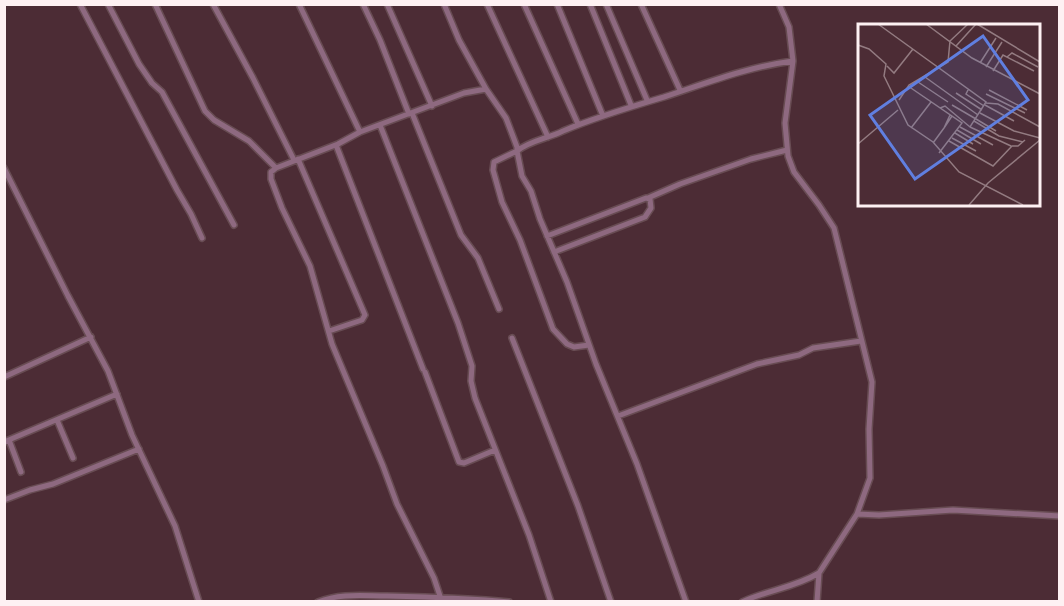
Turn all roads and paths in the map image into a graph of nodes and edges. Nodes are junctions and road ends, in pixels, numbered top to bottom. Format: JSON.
{"nodes":[{"id":1,"x":80,"y":4,"type":"edge"},
{"id":2,"x":108,"y":4,"type":"edge"},
{"id":3,"x":155,"y":4,"type":"edge"},
{"id":4,"x":213,"y":4,"type":"edge"},
{"id":5,"x":299,"y":4,"type":"edge"},
{"id":6,"x":363,"y":4,"type":"edge"},
{"id":7,"x":387,"y":4,"type":"edge"},
{"id":8,"x":444,"y":4,"type":"edge"},
{"id":9,"x":487,"y":4,"type":"edge"},
{"id":10,"x":524,"y":4,"type":"edge"},
{"id":11,"x":557,"y":4,"type":"edge"},
{"id":12,"x":590,"y":4,"type":"edge"},
{"id":13,"x":606,"y":4,"type":"edge"},
{"id":14,"x":641,"y":4,"type":"edge"},
{"id":15,"x":779,"y":4,"type":"edge"},
{"id":16,"x":793,"y":61,"type":"junction"},
{"id":17,"x":486,"y":88,"type":"junction"},
{"id":18,"x":680,"y":90,"type":"junction"},
{"id":19,"x":647,"y":100,"type":"junction"},
{"id":20,"x":631,"y":105,"type":"junction"},
{"id":21,"x":432,"y":106,"type":"junction"},
{"id":22,"x":411,"y":114,"type":"junction"},
{"id":23,"x":603,"y":116,"type":"junction"},
{"id":24,"x":578,"y":124,"type":"junction"},
{"id":25,"x":380,"y":125,"type":"junction"},
{"id":26,"x":360,"y":132,"type":"junction"},
{"id":27,"x":548,"y":137,"type":"junction"},
{"id":28,"x":336,"y":145,"type":"junction"},
{"id":29,"x":787,"y":150,"type":"junction"},
{"id":30,"x":517,"y":151,"type":"junction"},
{"id":31,"x":296,"y":160,"type":"junction"},
{"id":32,"x":4,"y":168,"type":"edge"},
{"id":33,"x":276,"y":168,"type":"junction"},
{"id":34,"x":648,"y":198,"type":"junction"},
{"id":35,"x":234,"y":225,"type":"dead end"},
{"id":36,"x":547,"y":236,"type":"junction"},
{"id":37,"x":202,"y":238,"type":"dead end"},
{"id":38,"x":554,"y":252,"type":"junction"},
{"id":39,"x":499,"y":309,"type":"dead end"},
{"id":40,"x":329,"y":331,"type":"junction"},
{"id":41,"x":91,"y":338,"type":"junction"},
{"id":42,"x":512,"y":338,"type":"dead end"},
{"id":43,"x":861,"y":341,"type":"junction"},
{"id":44,"x":589,"y":345,"type":"junction"},
{"id":45,"x":4,"y":377,"type":"edge"},
{"id":46,"x":117,"y":394,"type":"junction"},
{"id":47,"x":618,"y":416,"type":"junction"},
{"id":48,"x":57,"y":420,"type":"junction"},
{"id":49,"x":7,"y":441,"type":"edge"},
{"id":50,"x":139,"y":449,"type":"junction"},
{"id":51,"x":495,"y":450,"type":"junction"},
{"id":52,"x":73,"y":458,"type":"dead end"},
{"id":53,"x":21,"y":472,"type":"dead end"},
{"id":54,"x":4,"y":501,"type":"edge"},
{"id":55,"x":857,"y":514,"type":"junction"},
{"id":56,"x":1059,"y":516,"type":"edge"},
{"id":57,"x":819,"y":573,"type":"junction"},
{"id":58,"x":441,"y":599,"type":"edge"},
{"id":59,"x":199,"y":602,"type":"edge"},
{"id":60,"x":318,"y":602,"type":"edge"},
{"id":61,"x":509,"y":602,"type":"edge"},
{"id":62,"x":550,"y":602,"type":"edge"},
{"id":63,"x":611,"y":602,"type":"edge"},
{"id":64,"x":686,"y":602,"type":"edge"},
{"id":65,"x":741,"y":602,"type":"edge"},
{"id":66,"x":817,"y":602,"type":"edge"}],
"edges":[{"from":1,"to":37,"type":"street"},
{"from":2,"to":35,"type":"street"},
{"from":3,"to":33,"type":"street"},
{"from":4,"to":31,"type":"street"},
{"from":5,"to":26,"type":"street"},
{"from":6,"to":22,"type":"street"},
{"from":7,"to":21,"type":"street"},
{"from":8,"to":17,"type":"street"},
{"from":9,"to":27,"type":"street"},
{"from":10,"to":24,"type":"street"},
{"from":11,"to":23,"type":"street"},
{"from":12,"to":20,"type":"street"},
{"from":13,"to":19,"type":"street"},
{"from":14,"to":18,"type":"street"},
{"from":15,"to":16,"type":"street"},
{"from":16,"to":18,"type":"street"},
{"from":16,"to":29,"type":"street"},
{"from":17,"to":21,"type":"street"},
{"from":17,"to":30,"type":"street"},
{"from":18,"to":19,"type":"street"},
{"from":19,"to":20,"type":"street"},
{"from":20,"to":23,"type":"street"},
{"from":21,"to":22,"type":"street"},
{"from":22,"to":25,"type":"street"},
{"from":22,"to":39,"type":"street"},
{"from":23,"to":24,"type":"street"},
{"from":24,"to":27,"type":"street"},
{"from":25,"to":26,"type":"street"},
{"from":25,"to":51,"type":"street"},
{"from":26,"to":28,"type":"street"},
{"from":27,"to":30,"type":"street"},
{"from":28,"to":31,"type":"street"},
{"from":28,"to":51,"type":"street"},
{"from":29,"to":34,"type":"street"},
{"from":29,"to":43,"type":"street"},
{"from":30,"to":36,"type":"street"},
{"from":30,"to":44,"type":"street"},
{"from":31,"to":33,"type":"street"},
{"from":31,"to":40,"type":"street"},
{"from":32,"to":41,"type":"street"},
{"from":33,"to":40,"type":"street"},
{"from":34,"to":36,"type":"street"},
{"from":34,"to":38,"type":"street"},
{"from":36,"to":38,"type":"street"},
{"from":38,"to":44,"type":"street"},
{"from":40,"to":58,"type":"street"},
{"from":41,"to":45,"type":"street"},
{"from":41,"to":46,"type":"street"},
{"from":42,"to":63,"type":"street"},
{"from":43,"to":47,"type":"street"},
{"from":43,"to":55,"type":"street"},
{"from":44,"to":47,"type":"street"},
{"from":46,"to":48,"type":"street"},
{"from":46,"to":50,"type":"street"},
{"from":47,"to":64,"type":"street"},
{"from":48,"to":49,"type":"street"},
{"from":48,"to":52,"type":"street"},
{"from":49,"to":53,"type":"street"},
{"from":50,"to":54,"type":"street"},
{"from":50,"to":59,"type":"street"},
{"from":51,"to":62,"type":"street"},
{"from":55,"to":56,"type":"street"},
{"from":55,"to":57,"type":"street"},
{"from":57,"to":65,"type":"street"},
{"from":57,"to":66,"type":"street"},
{"from":58,"to":60,"type":"street"},
{"from":58,"to":61,"type":"street"}]}
